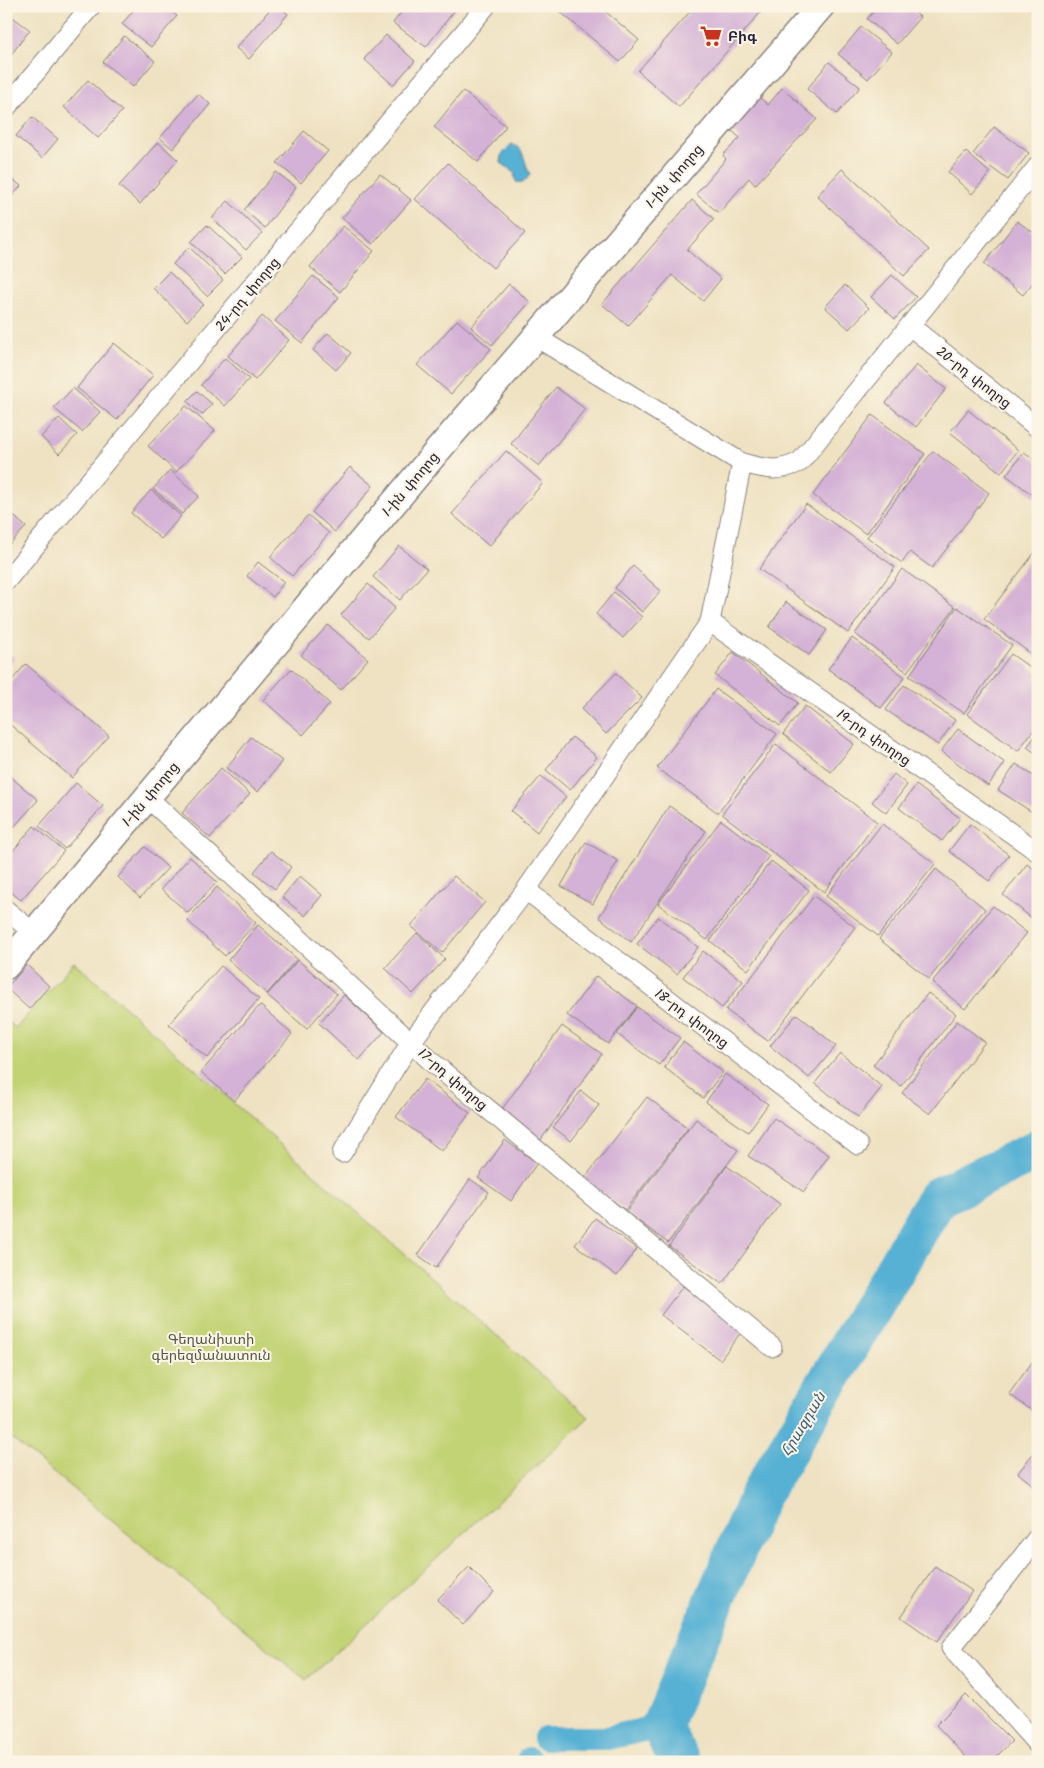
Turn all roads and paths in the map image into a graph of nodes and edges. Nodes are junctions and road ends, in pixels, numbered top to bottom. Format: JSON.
{"nodes":[{"id":1,"x":91,"y":6,"type":"edge"},
{"id":2,"x":486,"y":6,"type":"edge"},
{"id":3,"x":821,"y":6,"type":"edge"},
{"id":4,"x":6,"y":108,"type":"edge"},
{"id":5,"x":1038,"y":166,"type":"edge"},
{"id":6,"x":910,"y":326,"type":"junction"},
{"id":7,"x":536,"y":337,"type":"junction"},
{"id":8,"x":1038,"y":428,"type":"edge"},
{"id":9,"x":742,"y":463,"type":"junction"},
{"id":10,"x":6,"y":581,"type":"edge"},
{"id":11,"x":710,"y":622,"type":"junction"},
{"id":12,"x":147,"y":797,"type":"junction"},
{"id":13,"x":1038,"y":852,"type":"edge"},
{"id":14,"x":526,"y":890,"type":"junction"},
{"id":15,"x":6,"y":910,"type":"edge"},
{"id":16,"x":34,"y":933,"type":"junction"},
{"id":17,"x":6,"y":966,"type":"edge"},
{"id":18,"x":411,"y":1042,"type":"junction"},
{"id":19,"x":858,"y":1145,"type":"dead end"},
{"id":20,"x":342,"y":1153,"type":"dead end"},
{"id":21,"x":772,"y":1347,"type":"dead end"},
{"id":22,"x":1038,"y":1536,"type":"edge"},
{"id":23,"x":1038,"y":1745,"type":"edge"}],
"edges":[{"from":1,"to":4,"type":"street"},
{"from":2,"to":10,"type":"street","name":"24-րդ փողոց"},
{"from":3,"to":7,"type":"main road","name":"1-ին փողոց"},
{"from":5,"to":6,"type":"street"},
{"from":6,"to":8,"type":"street","name":"20-րդ փողոց"},
{"from":6,"to":9,"type":"street"},
{"from":7,"to":9,"type":"street"},
{"from":7,"to":12,"type":"main road","name":"1-ին փողոց"},
{"from":9,"to":11,"type":"street"},
{"from":11,"to":13,"type":"street","name":"19-րդ փողոց"},
{"from":11,"to":14,"type":"street"},
{"from":12,"to":16,"type":"main road","name":"1-ին փողոց"},
{"from":12,"to":18,"type":"street","name":"17-րդ փողոց"},
{"from":14,"to":18,"type":"street"},
{"from":14,"to":19,"type":"street","name":"18-րդ փողոց"},
{"from":15,"to":16,"type":"street"},
{"from":16,"to":17,"type":"main road","name":"1-ին փողոց"},
{"from":18,"to":20,"type":"street"},
{"from":18,"to":21,"type":"street","name":"17-րդ փողոց"},
{"from":22,"to":23,"type":"street"}]}
